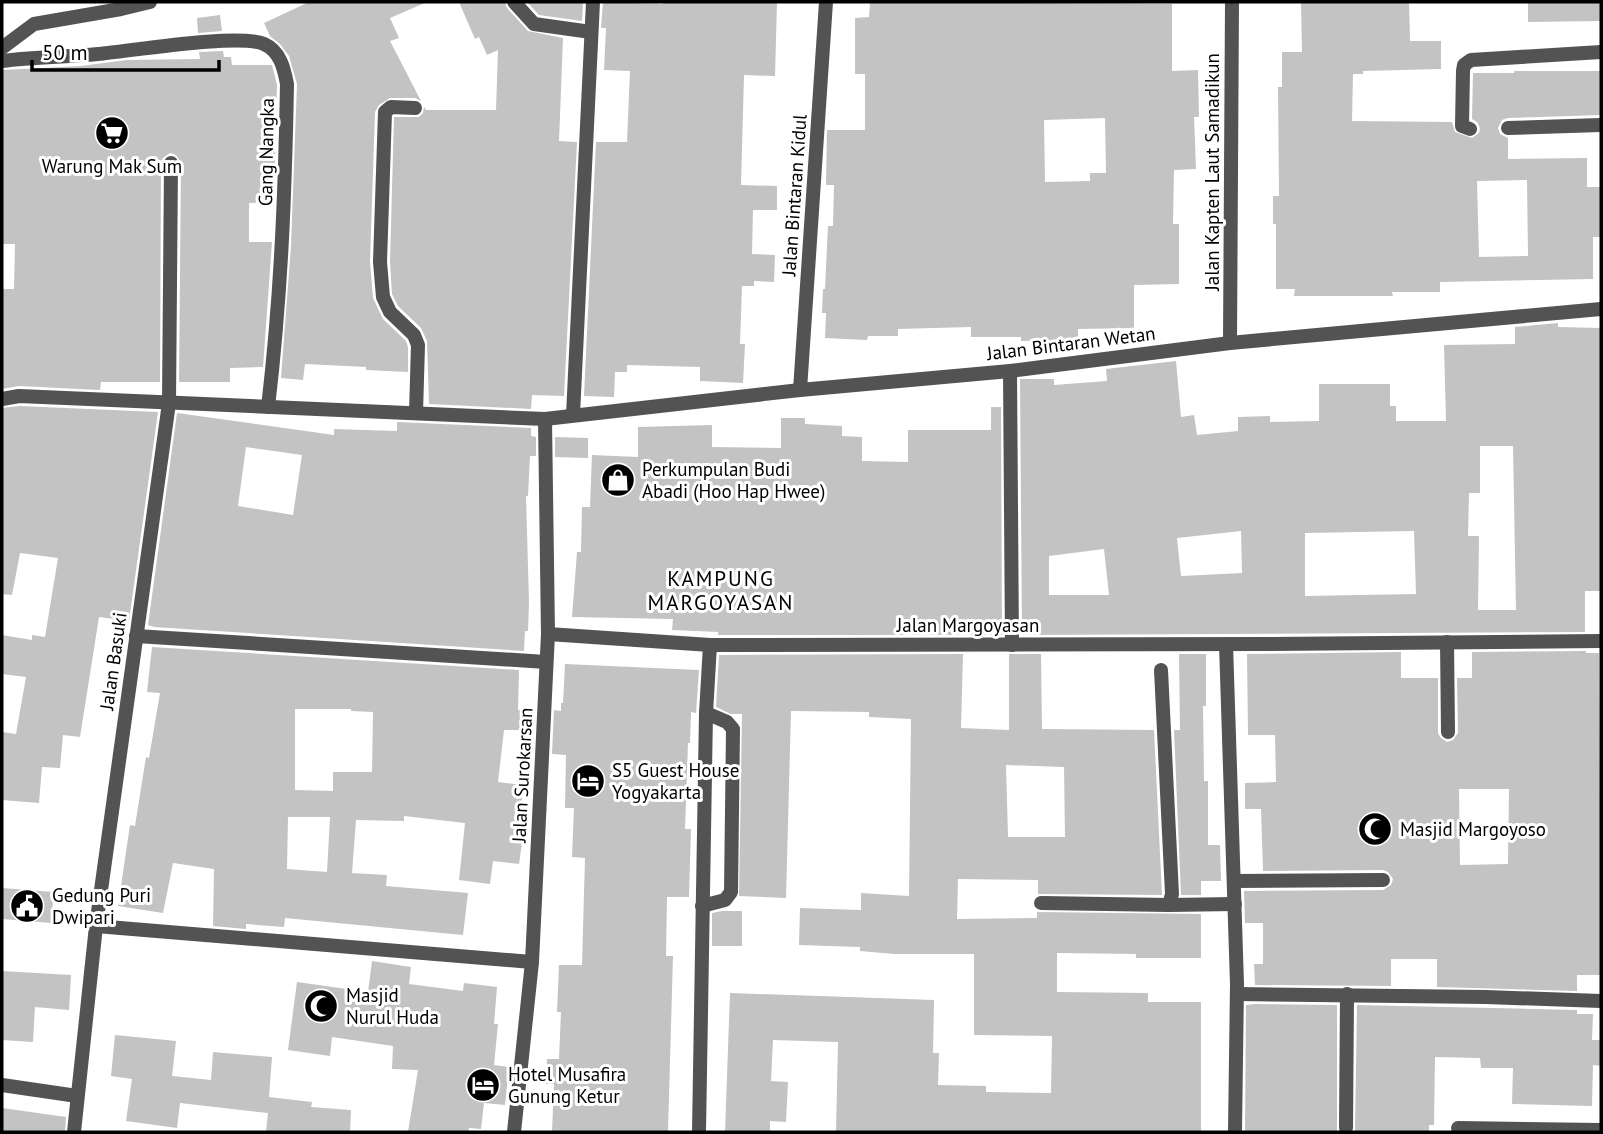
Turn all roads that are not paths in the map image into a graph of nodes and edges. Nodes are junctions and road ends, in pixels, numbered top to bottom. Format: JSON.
{"nodes":[{"id":1,"x":150,"y":2,"type":"edge"},
{"id":2,"x":514,"y":2,"type":"edge"},
{"id":3,"x":593,"y":2,"type":"edge"},
{"id":4,"x":826,"y":2,"type":"edge"},
{"id":5,"x":1232,"y":2,"type":"edge"},
{"id":6,"x":591,"y":33,"type":"junction"},
{"id":7,"x":2,"y":48,"type":"edge"},
{"id":8,"x":1601,"y":52,"type":"edge"},
{"id":9,"x":2,"y":61,"type":"edge"},
{"id":10,"x":415,"y":108,"type":"dead end"},
{"id":11,"x":1601,"y":125,"type":"edge"},
{"id":12,"x":1508,"y":128,"type":"dead end"},
{"id":13,"x":1470,"y":129,"type":"dead end"},
{"id":14,"x":172,"y":163,"type":"dead end"},
{"id":15,"x":1601,"y":309,"type":"edge"},
{"id":16,"x":1230,"y":343,"type":"junction"},
{"id":17,"x":1010,"y":371,"type":"junction"},
{"id":18,"x":800,"y":390,"type":"junction"},
{"id":19,"x":2,"y":400,"type":"edge"},
{"id":20,"x":169,"y":402,"type":"junction"},
{"id":21,"x":268,"y":407,"type":"junction"},
{"id":22,"x":416,"y":413,"type":"junction"},
{"id":23,"x":573,"y":415,"type":"junction"},
{"id":24,"x":545,"y":419,"type":"junction"},
{"id":25,"x":548,"y":634,"type":"junction"},
{"id":26,"x":136,"y":636,"type":"junction"},
{"id":27,"x":1601,"y":641,"type":"edge"},
{"id":28,"x":1447,"y":642,"type":"junction"},
{"id":29,"x":1226,"y":644,"type":"junction"},
{"id":30,"x":710,"y":645,"type":"junction"},
{"id":31,"x":1012,"y":645,"type":"junction"},
{"id":32,"x":546,"y":662,"type":"junction"},
{"id":33,"x":1161,"y":670,"type":"dead end"},
{"id":34,"x":706,"y":713,"type":"junction"},
{"id":35,"x":1448,"y":732,"type":"dead end"},
{"id":36,"x":1383,"y":880,"type":"dead end"},
{"id":37,"x":1234,"y":881,"type":"junction"},
{"id":38,"x":1041,"y":904,"type":"dead end"},
{"id":39,"x":1235,"y":904,"type":"junction"},
{"id":40,"x":1169,"y":905,"type":"junction"},
{"id":41,"x":702,"y":906,"type":"junction"},
{"id":42,"x":96,"y":926,"type":"junction"},
{"id":43,"x":532,"y":962,"type":"junction"},
{"id":44,"x":1238,"y":993,"type":"junction"},
{"id":45,"x":1347,"y":995,"type":"junction"},
{"id":46,"x":1601,"y":1001,"type":"edge"},
{"id":47,"x":2,"y":1085,"type":"edge"},
{"id":48,"x":77,"y":1096,"type":"junction"},
{"id":49,"x":1346,"y":1128,"type":"dead end"},
{"id":50,"x":1458,"y":1128,"type":"dead end"},
{"id":51,"x":1601,"y":1130,"type":"edge"},
{"id":52,"x":74,"y":1132,"type":"edge"},
{"id":53,"x":514,"y":1132,"type":"edge"},
{"id":54,"x":699,"y":1132,"type":"edge"},
{"id":55,"x":1235,"y":1132,"type":"edge"}],
"edges":[{"from":1,"to":7,"type":"street"},
{"from":2,"to":6,"type":"street"},
{"from":3,"to":6,"type":"street"},
{"from":4,"to":18,"type":"street","name":"Jalan Bintaran Kidul"},
{"from":5,"to":16,"type":"street","name":"Jalan Kapten Laut Samadikun"},
{"from":6,"to":23,"type":"street"},
{"from":8,"to":13,"type":"street"},
{"from":9,"to":21,"type":"street","name":"Gang Nangka"},
{"from":10,"to":22,"type":"street"},
{"from":11,"to":12,"type":"street"},
{"from":14,"to":20,"type":"street","name":"Jalan Basuki"},
{"from":15,"to":16,"type":"street","name":"Jalan Bintaran Wetan"},
{"from":16,"to":17,"type":"street","name":"Jalan Bintaran Wetan"},
{"from":17,"to":18,"type":"street","name":"Jalan Bintaran Wetan"},
{"from":17,"to":31,"type":"street"},
{"from":18,"to":23,"type":"street","name":"Jalan Bintaran Wetan"},
{"from":19,"to":20,"type":"street","name":"Jalan Bintaran Wetan"},
{"from":20,"to":21,"type":"street","name":"Jalan Bintaran Wetan"},
{"from":20,"to":26,"type":"street","name":"Jalan Basuki"},
{"from":21,"to":22,"type":"street","name":"Jalan Bintaran Wetan"},
{"from":22,"to":24,"type":"street","name":"Jalan Bintaran Wetan"},
{"from":23,"to":24,"type":"street","name":"Jalan Bintaran Wetan"},
{"from":24,"to":25,"type":"street","name":"Jalan Surokarsan"},
{"from":25,"to":30,"type":"street","name":"Jalan Margoyasan"},
{"from":25,"to":32,"type":"street","name":"Jalan Surokarsan"},
{"from":26,"to":32,"type":"street"},
{"from":26,"to":42,"type":"street","name":"Jalan Basuki"},
{"from":27,"to":28,"type":"street","name":"Jalan Margoyasan"},
{"from":28,"to":29,"type":"street","name":"Jalan Margoyasan"},
{"from":28,"to":35,"type":"street"},
{"from":29,"to":31,"type":"street","name":"Jalan Margoyasan"},
{"from":29,"to":37,"type":"street"},
{"from":30,"to":31,"type":"street","name":"Jalan Margoyasan"},
{"from":30,"to":34,"type":"street"},
{"from":32,"to":43,"type":"street","name":"Jalan Surokarsan"},
{"from":33,"to":40,"type":"street"},
{"from":34,"to":41,"type":"street"},
{"from":34,"to":41,"type":"street"},
{"from":36,"to":37,"type":"street"},
{"from":37,"to":39,"type":"street"},
{"from":38,"to":40,"type":"street"},
{"from":39,"to":40,"type":"street"},
{"from":39,"to":44,"type":"street"},
{"from":41,"to":54,"type":"street"},
{"from":42,"to":43,"type":"street"},
{"from":42,"to":48,"type":"street","name":"Jalan Basuki"},
{"from":43,"to":53,"type":"street","name":"Jalan Surokarsan"},
{"from":44,"to":45,"type":"street"},
{"from":44,"to":55,"type":"street"},
{"from":45,"to":46,"type":"street"},
{"from":45,"to":49,"type":"street"},
{"from":47,"to":48,"type":"street"},
{"from":48,"to":52,"type":"street","name":"Jalan Basuki"},
{"from":50,"to":51,"type":"street"}]}
